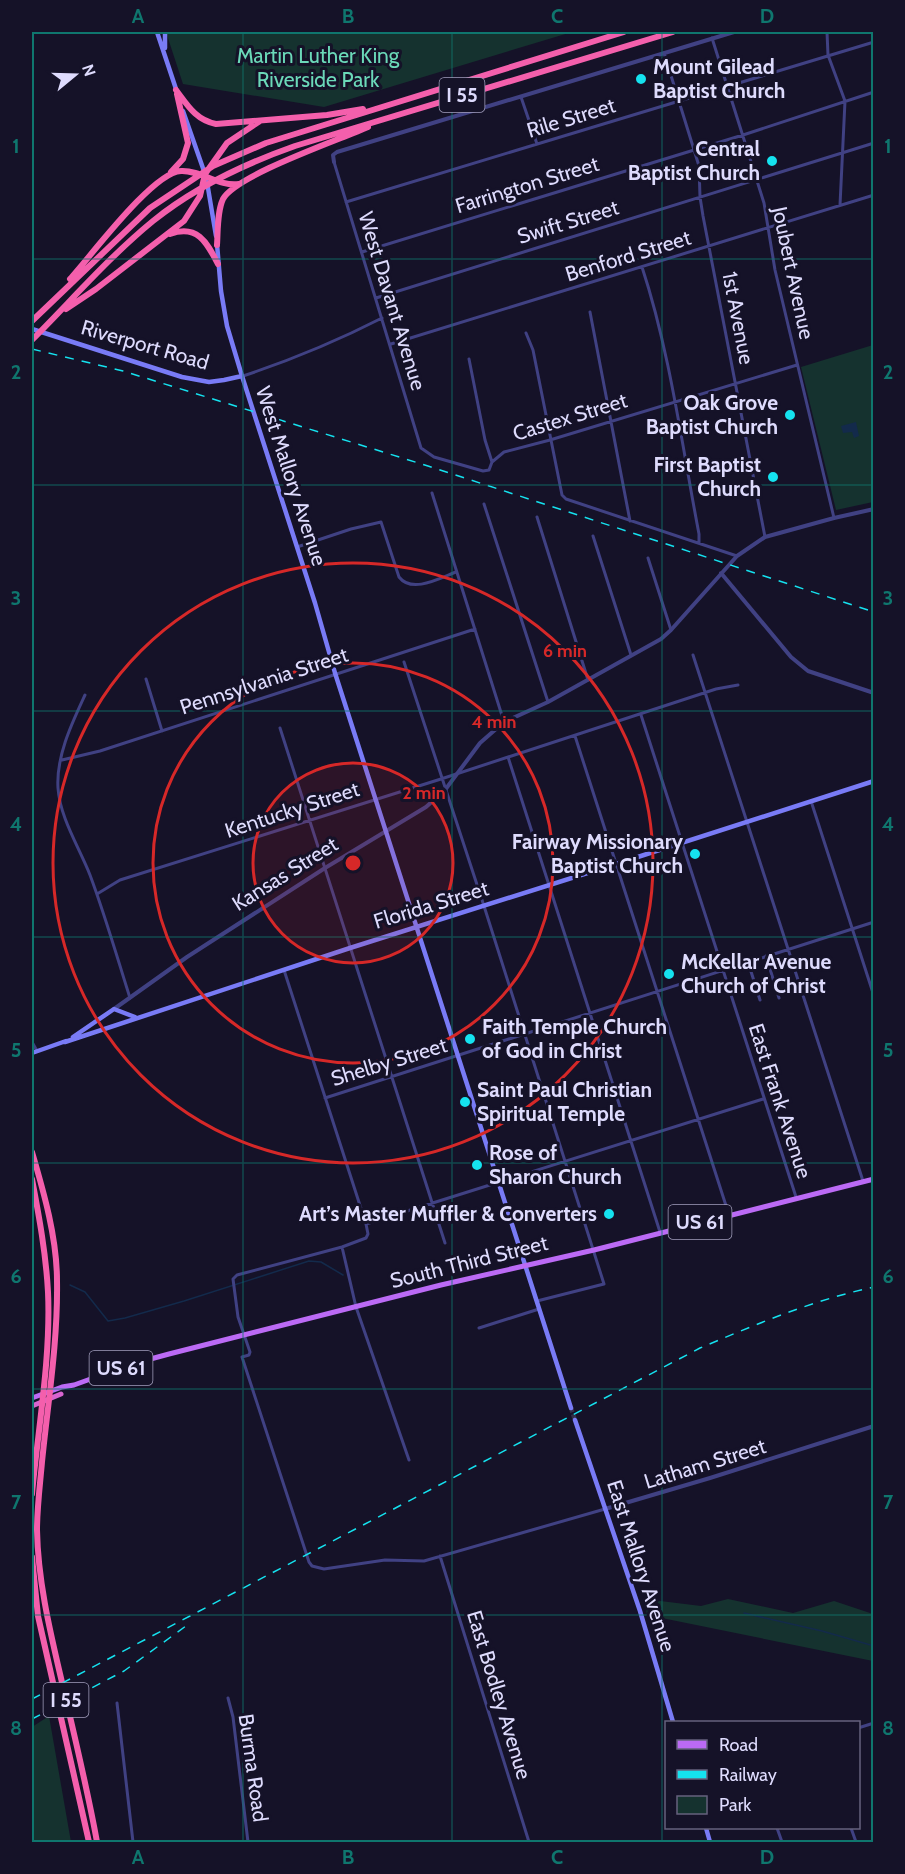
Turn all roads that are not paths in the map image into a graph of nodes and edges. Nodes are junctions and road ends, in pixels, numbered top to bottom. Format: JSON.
{"nodes":[{"id":1,"x":157,"y":32,"type":"edge"},
{"id":2,"x":165,"y":32,"type":"edge"},
{"id":3,"x":624,"y":32,"type":"edge"},
{"id":4,"x":673,"y":32,"type":"edge"},
{"id":5,"x":734,"y":32,"type":"edge"},
{"id":6,"x":827,"y":32,"type":"edge"},
{"id":7,"x":712,"y":38,"type":"junction"},
{"id":8,"x":873,"y":42,"type":"edge"},
{"id":9,"x":664,"y":53,"type":"junction"},
{"id":10,"x":165,"y":54,"type":"junction"},
{"id":11,"x":828,"y":55,"type":"junction"},
{"id":12,"x":727,"y":86,"type":"junction"},
{"id":13,"x":176,"y":90,"type":"junction"},
{"id":14,"x":873,"y":92,"type":"edge"},
{"id":15,"x":521,"y":97,"type":"junction"},
{"id":16,"x":679,"y":101,"type":"junction"},
{"id":17,"x":845,"y":101,"type":"junction"},
{"id":18,"x":387,"y":104,"type":"junction"},
{"id":19,"x":391,"y":117,"type":"junction"},
{"id":20,"x":260,"y":121,"type":"junction"},
{"id":21,"x":743,"y":135,"type":"junction"},
{"id":22,"x":873,"y":143,"type":"edge"},
{"id":23,"x":537,"y":144,"type":"junction"},
{"id":24,"x":695,"y":149,"type":"junction"},
{"id":25,"x":843,"y":153,"type":"junction"},
{"id":26,"x":334,"y":162,"type":"joint"},
{"id":27,"x":171,"y":172,"type":"junction"},
{"id":28,"x":205,"y":174,"type":"junction"},
{"id":29,"x":757,"y":179,"type":"junction"},
{"id":30,"x":239,"y":184,"type":"junction"},
{"id":31,"x":873,"y":195,"type":"edge"},
{"id":32,"x":700,"y":197,"type":"junction"},
{"id":33,"x":346,"y":202,"type":"junction"},
{"id":34,"x":840,"y":205,"type":"junction"},
{"id":35,"x":768,"y":227,"type":"junction"},
{"id":36,"x":164,"y":237,"type":"junction"},
{"id":37,"x":217,"y":245,"type":"junction"},
{"id":38,"x":709,"y":247,"type":"junction"},
{"id":39,"x":362,"y":252,"type":"junction"},
{"id":40,"x":88,"y":263,"type":"junction"},
{"id":41,"x":218,"y":264,"type":"junction"},
{"id":42,"x":642,"y":267,"type":"junction"},
{"id":43,"x":376,"y":298,"type":"junction"},
{"id":44,"x":590,"y":312,"type":"dead end"},
{"id":45,"x":57,"y":316,"type":"junction"},
{"id":46,"x":382,"y":318,"type":"junction"},
{"id":47,"x":32,"y":321,"type":"edge"},
{"id":48,"x":32,"y":329,"type":"edge"},
{"id":49,"x":526,"y":333,"type":"dead end"},
{"id":50,"x":32,"y":340,"type":"edge"},
{"id":51,"x":391,"y":344,"type":"junction"},
{"id":52,"x":469,"y":358,"type":"dead end"},
{"id":53,"x":797,"y":365,"type":"junction"},
{"id":54,"x":242,"y":376,"type":"junction"},
{"id":55,"x":736,"y":383,"type":"junction"},
{"id":56,"x":674,"y":402,"type":"junction"},
{"id":57,"x":611,"y":421,"type":"junction"},
{"id":58,"x":550,"y":440,"type":"junction"},
{"id":59,"x":492,"y":462,"type":"junction"},
{"id":60,"x":432,"y":494,"type":"dead end"},
{"id":61,"x":484,"y":504,"type":"dead end"},
{"id":62,"x":873,"y":509,"type":"edge"},
{"id":63,"x":537,"y":517,"type":"dead end"},
{"id":64,"x":834,"y":518,"type":"junction"},
{"id":65,"x":630,"y":521,"type":"junction"},
{"id":66,"x":593,"y":536,"type":"dead end"},
{"id":67,"x":765,"y":537,"type":"junction"},
{"id":68,"x":699,"y":543,"type":"junction"},
{"id":69,"x":297,"y":547,"type":"junction"},
{"id":70,"x":737,"y":556,"type":"junction"},
{"id":71,"x":648,"y":558,"type":"dead end"},
{"id":72,"x":456,"y":572,"type":"junction"},
{"id":73,"x":721,"y":573,"type":"junction"},
{"id":74,"x":475,"y":629,"type":"junction"},
{"id":75,"x":671,"y":630,"type":"junction"},
{"id":76,"x":693,"y":655,"type":"dead end"},
{"id":77,"x":632,"y":657,"type":"junction"},
{"id":78,"x":404,"y":662,"type":"dead end"},
{"id":79,"x":335,"y":673,"type":"junction"},
{"id":80,"x":146,"y":679,"type":"dead end"},
{"id":81,"x":588,"y":680,"type":"junction"},
{"id":82,"x":738,"y":685,"type":"dead end"},
{"id":83,"x":706,"y":693,"type":"junction"},
{"id":84,"x":873,"y":693,"type":"edge"},
{"id":85,"x":85,"y":695,"type":"dead end"},
{"id":86,"x":548,"y":702,"type":"junction"},
{"id":87,"x":640,"y":715,"type":"junction"},
{"id":88,"x":504,"y":722,"type":"junction"},
{"id":89,"x":280,"y":728,"type":"dead end"},
{"id":90,"x":162,"y":730,"type":"junction"},
{"id":91,"x":575,"y":736,"type":"junction"},
{"id":92,"x":508,"y":757,"type":"junction"},
{"id":93,"x":62,"y":760,"type":"junction"},
{"id":94,"x":459,"y":773,"type":"junction"},
{"id":95,"x":441,"y":779,"type":"junction"},
{"id":96,"x":873,"y":781,"type":"edge"},
{"id":97,"x":445,"y":790,"type":"junction"},
{"id":98,"x":376,"y":799,"type":"junction"},
{"id":99,"x":811,"y":801,"type":"junction"},
{"id":100,"x":310,"y":821,"type":"junction"},
{"id":101,"x":748,"y":822,"type":"junction"},
{"id":102,"x":386,"y":831,"type":"junction"},
{"id":103,"x":681,"y":843,"type":"junction"},
{"id":104,"x":616,"y":864,"type":"junction"},
{"id":105,"x":325,"y":868,"type":"junction"},
{"id":106,"x":549,"y":884,"type":"junction"},
{"id":107,"x":97,"y":894,"type":"junction"},
{"id":108,"x":484,"y":906,"type":"junction"},
{"id":109,"x":873,"y":922,"type":"edge"},
{"id":110,"x":416,"y":926,"type":"junction"},
{"id":111,"x":852,"y":930,"type":"junction"},
{"id":112,"x":350,"y":948,"type":"junction"},
{"id":113,"x":789,"y":949,"type":"junction"},
{"id":114,"x":766,"y":956,"type":"junction"},
{"id":115,"x":748,"y":962,"type":"junction"},
{"id":116,"x":284,"y":969,"type":"junction"},
{"id":117,"x":723,"y":970,"type":"junction"},
{"id":118,"x":656,"y":992,"type":"junction"},
{"id":119,"x":873,"y":996,"type":"edge"},
{"id":120,"x":130,"y":998,"type":"junction"},
{"id":121,"x":779,"y":998,"type":"dead end"},
{"id":122,"x":760,"y":1000,"type":"dead end"},
{"id":123,"x":114,"y":1009,"type":"junction"},
{"id":124,"x":591,"y":1013,"type":"junction"},
{"id":125,"x":135,"y":1017,"type":"junction"},
{"id":126,"x":525,"y":1034,"type":"junction"},
{"id":127,"x":32,"y":1042,"type":"edge"},
{"id":128,"x":65,"y":1042,"type":"junction"},
{"id":129,"x":38,"y":1051,"type":"junction"},
{"id":130,"x":32,"y":1053,"type":"edge"},
{"id":131,"x":458,"y":1056,"type":"junction"},
{"id":132,"x":392,"y":1077,"type":"junction"},
{"id":133,"x":325,"y":1098,"type":"junction"},
{"id":134,"x":763,"y":1099,"type":"junction"},
{"id":135,"x":697,"y":1120,"type":"junction"},
{"id":136,"x":631,"y":1141,"type":"junction"},
{"id":137,"x":32,"y":1152,"type":"edge"},
{"id":138,"x":566,"y":1161,"type":"junction"},
{"id":139,"x":32,"y":1179,"type":"edge"},
{"id":140,"x":873,"y":1179,"type":"edge"},
{"id":141,"x":498,"y":1181,"type":"junction"},
{"id":142,"x":863,"y":1181,"type":"junction"},
{"id":143,"x":795,"y":1197,"type":"junction"},
{"id":144,"x":432,"y":1203,"type":"junction"},
{"id":145,"x":729,"y":1215,"type":"junction"},
{"id":146,"x":366,"y":1224,"type":"junction"},
{"id":147,"x":660,"y":1232,"type":"junction"},
{"id":148,"x":445,"y":1242,"type":"dead end"},
{"id":149,"x":342,"y":1247,"type":"junction"},
{"id":150,"x":594,"y":1250,"type":"junction"},
{"id":151,"x":525,"y":1265,"type":"junction"},
{"id":152,"x":537,"y":1301,"type":"junction"},
{"id":153,"x":356,"y":1307,"type":"junction"},
{"id":154,"x":539,"y":1308,"type":"junction"},
{"id":155,"x":479,"y":1328,"type":"dead end"},
{"id":156,"x":61,"y":1391,"type":"junction"},
{"id":157,"x":32,"y":1398,"type":"edge"},
{"id":158,"x":32,"y":1406,"type":"edge"},
{"id":159,"x":571,"y":1408,"type":"tunnel mouth"},
{"id":160,"x":575,"y":1420,"type":"tunnel mouth"},
{"id":161,"x":873,"y":1426,"type":"edge"},
{"id":162,"x":409,"y":1460,"type":"dead end"},
{"id":163,"x":32,"y":1494,"type":"edge"},
{"id":164,"x":605,"y":1509,"type":"junction"},
{"id":165,"x":440,"y":1556,"type":"junction"},
{"id":166,"x":32,"y":1557,"type":"edge"},
{"id":167,"x":32,"y":1590,"type":"edge"},
{"id":168,"x":38,"y":1616,"type":"junction"},
{"id":169,"x":228,"y":1698,"type":"dead end"},
{"id":170,"x":117,"y":1703,"type":"dead end"},
{"id":171,"x":674,"y":1721,"type":"edge"},
{"id":172,"x":89,"y":1842,"type":"edge"},
{"id":173,"x":97,"y":1842,"type":"edge"},
{"id":174,"x":133,"y":1842,"type":"edge"},
{"id":175,"x":248,"y":1842,"type":"edge"},
{"id":176,"x":530,"y":1842,"type":"edge"}],
"edges":[{"from":1,"to":10,"type":"main road","name":"West Mallory Avenue"},
{"from":2,"to":10,"type":"main road"},
{"from":3,"to":18,"type":"highway","number":"I 55"},
{"from":4,"to":19,"type":"highway","number":"I 55"},
{"from":5,"to":7,"type":"street"},
{"from":6,"to":11,"type":"street"},
{"from":7,"to":9,"type":"street"},
{"from":7,"to":12,"type":"street","name":"Joubert Avenue"},
{"from":8,"to":11,"type":"street","name":"Rile Street"},
{"from":9,"to":15,"type":"street"},
{"from":9,"to":16,"type":"street","name":"1st Avenue"},
{"from":10,"to":13,"type":"main road","name":"West Mallory Avenue"},
{"from":11,"to":12,"type":"street","name":"Rile Street"},
{"from":11,"to":17,"type":"street"},
{"from":12,"to":16,"type":"street","name":"Rile Street"},
{"from":12,"to":21,"type":"street","name":"Joubert Avenue"},
{"from":13,"to":20,"type":"highway"},
{"from":13,"to":27,"type":"highway"},
{"from":13,"to":28,"type":"main road","name":"West Mallory Avenue"},
{"from":14,"to":17,"type":"street","name":"Farrington Street"},
{"from":15,"to":23,"type":"street"},
{"from":15,"to":26,"type":"street"},
{"from":16,"to":23,"type":"street","name":"Rile Street"},
{"from":16,"to":24,"type":"street","name":"1st Avenue"},
{"from":17,"to":21,"type":"street","name":"Farrington Street"},
{"from":17,"to":25,"type":"street"},
{"from":18,"to":20,"type":"highway"},
{"from":18,"to":40,"type":"highway","number":"I 55"},
{"from":19,"to":30,"type":"highway"},
{"from":19,"to":45,"type":"highway","number":"I 55"},
{"from":20,"to":28,"type":"highway"},
{"from":21,"to":24,"type":"street","name":"Farrington Street"},
{"from":21,"to":29,"type":"street","name":"Joubert Avenue"},
{"from":22,"to":25,"type":"street","name":"Swift Street"},
{"from":23,"to":33,"type":"street","name":"Rile Street"},
{"from":24,"to":32,"type":"street","name":"1st Avenue"},
{"from":24,"to":39,"type":"street","name":"Farrington Street"},
{"from":25,"to":29,"type":"street","name":"Swift Street"},
{"from":25,"to":34,"type":"street"},
{"from":26,"to":33,"type":"street","name":"West Davant Avenue"},
{"from":27,"to":28,"type":"highway"},
{"from":27,"to":40,"type":"highway"},
{"from":28,"to":30,"type":"highway"},
{"from":28,"to":36,"type":"highway"},
{"from":28,"to":37,"type":"main road","name":"West Mallory Avenue"},
{"from":29,"to":32,"type":"street","name":"Swift Street"},
{"from":29,"to":35,"type":"street","name":"Joubert Avenue"},
{"from":30,"to":37,"type":"highway"},
{"from":31,"to":34,"type":"street","name":"Benford Street"},
{"from":32,"to":38,"type":"street","name":"1st Avenue"},
{"from":32,"to":43,"type":"street","name":"Swift Street"},
{"from":33,"to":39,"type":"street","name":"West Davant Avenue"},
{"from":34,"to":35,"type":"street","name":"Benford Street"},
{"from":35,"to":38,"type":"street","name":"Benford Street"},
{"from":35,"to":53,"type":"street","name":"Joubert Avenue"},
{"from":36,"to":41,"type":"highway"},
{"from":36,"to":45,"type":"highway"},
{"from":37,"to":41,"type":"main road","name":"West Mallory Avenue"},
{"from":38,"to":42,"type":"street","name":"Benford Street"},
{"from":38,"to":55,"type":"street","name":"1st Avenue"},
{"from":39,"to":43,"type":"street","name":"West Davant Avenue"},
{"from":40,"to":47,"type":"highway","number":"I 55"},
{"from":41,"to":54,"type":"main road","name":"West Mallory Avenue"},
{"from":42,"to":51,"type":"street","name":"Benford Street"},
{"from":42,"to":56,"type":"street"},
{"from":43,"to":46,"type":"street","name":"West Davant Avenue"},
{"from":44,"to":57,"type":"street"},
{"from":45,"to":50,"type":"highway","number":"I 55"},
{"from":46,"to":51,"type":"street","name":"West Davant Avenue"},
{"from":46,"to":54,"type":"street","name":"Riverport Road"},
{"from":48,"to":54,"type":"main road","name":"Riverport Road"},
{"from":49,"to":58,"type":"street"},
{"from":51,"to":59,"type":"street","name":"West Davant Avenue"},
{"from":52,"to":59,"type":"street"},
{"from":53,"to":55,"type":"street","name":"Castex Street"},
{"from":53,"to":64,"type":"street","name":"Joubert Avenue"},
{"from":54,"to":69,"type":"main road","name":"West Mallory Avenue"},
{"from":55,"to":56,"type":"street","name":"Castex Street"},
{"from":55,"to":67,"type":"street","name":"1st Avenue"},
{"from":56,"to":57,"type":"street","name":"Castex Street"},
{"from":56,"to":68,"type":"street"},
{"from":57,"to":58,"type":"street","name":"Castex Street"},
{"from":57,"to":65,"type":"street"},
{"from":58,"to":59,"type":"street","name":"Castex Street"},
{"from":58,"to":65,"type":"street"},
{"from":60,"to":72,"type":"street"},
{"from":61,"to":86,"type":"street"},
{"from":62,"to":64,"type":"street","name":"Kansas Street"},
{"from":63,"to":81,"type":"street"},
{"from":64,"to":67,"type":"street","name":"Kansas Street"},
{"from":65,"to":68,"type":"street"},
{"from":66,"to":77,"type":"street"},
{"from":67,"to":70,"type":"street","name":"Kansas Street"},
{"from":68,"to":70,"type":"street"},
{"from":69,"to":72,"type":"street"},
{"from":69,"to":79,"type":"main road","name":"West Mallory Avenue"},
{"from":70,"to":73,"type":"street","name":"Kansas Street"},
{"from":71,"to":75,"type":"street"},
{"from":72,"to":74,"type":"street"},
{"from":73,"to":75,"type":"street","name":"Kansas Street"},
{"from":73,"to":84,"type":"street"},
{"from":74,"to":79,"type":"street","name":"Pennsylvania Street"},
{"from":74,"to":88,"type":"street"},
{"from":75,"to":77,"type":"street","name":"Kansas Street"},
{"from":76,"to":83,"type":"street"},
{"from":77,"to":81,"type":"street","name":"Kansas Street"},
{"from":78,"to":95,"type":"street"},
{"from":79,"to":90,"type":"street","name":"Pennsylvania Street"},
{"from":79,"to":98,"type":"main road","name":"West Mallory Avenue"},
{"from":80,"to":90,"type":"street"},
{"from":81,"to":86,"type":"street","name":"Kansas Street"},
{"from":82,"to":83,"type":"street","name":"Kentucky Street"},
{"from":83,"to":87,"type":"street","name":"Kentucky Street"},
{"from":83,"to":101,"type":"street"},
{"from":85,"to":93,"type":"street"},
{"from":86,"to":88,"type":"street","name":"Kansas Street"},
{"from":87,"to":91,"type":"street","name":"Kentucky Street"},
{"from":87,"to":103,"type":"street","name":"East Frank Avenue"},
{"from":88,"to":94,"type":"street","name":"Kansas Street"},
{"from":89,"to":100,"type":"street"},
{"from":90,"to":93,"type":"street","name":"Pennsylvania Street"},
{"from":91,"to":92,"type":"street","name":"Kentucky Street"},
{"from":91,"to":104,"type":"street"},
{"from":92,"to":94,"type":"street","name":"Kentucky Street"},
{"from":92,"to":106,"type":"street"},
{"from":93,"to":107,"type":"street"},
{"from":94,"to":95,"type":"street","name":"Kentucky Street"},
{"from":94,"to":97,"type":"street","name":"Kansas Street"},
{"from":95,"to":97,"type":"street"},
{"from":95,"to":98,"type":"street","name":"Kentucky Street"},
{"from":96,"to":99,"type":"main road","name":"Florida Street"},
{"from":97,"to":102,"type":"street","name":"Kansas Street"},
{"from":97,"to":108,"type":"street"},
{"from":98,"to":100,"type":"street","name":"Kentucky Street"},
{"from":98,"to":102,"type":"main road","name":"West Mallory Avenue"},
{"from":99,"to":101,"type":"main road","name":"Florida Street"},
{"from":99,"to":111,"type":"street"},
{"from":100,"to":105,"type":"street"},
{"from":100,"to":107,"type":"street","name":"Kentucky Street"},
{"from":101,"to":103,"type":"main road","name":"Florida Street"},
{"from":101,"to":113,"type":"street"},
{"from":102,"to":105,"type":"street","name":"Kansas Street"},
{"from":102,"to":110,"type":"main road","name":"West Mallory Avenue"},
{"from":103,"to":104,"type":"main road","name":"Florida Street"},
{"from":103,"to":117,"type":"street","name":"East Frank Avenue"},
{"from":104,"to":106,"type":"main road","name":"Florida Street"},
{"from":104,"to":118,"type":"street"},
{"from":105,"to":112,"type":"street"},
{"from":105,"to":120,"type":"street","name":"Kansas Street"},
{"from":106,"to":108,"type":"main road","name":"Florida Street"},
{"from":106,"to":124,"type":"street"},
{"from":107,"to":120,"type":"street"},
{"from":108,"to":110,"type":"main road","name":"Florida Street"},
{"from":108,"to":126,"type":"street"},
{"from":109,"to":111,"type":"street","name":"Shelby Street"},
{"from":110,"to":112,"type":"main road","name":"Florida Street"},
{"from":110,"to":131,"type":"main road"},
{"from":111,"to":113,"type":"street","name":"Shelby Street"},
{"from":111,"to":119,"type":"street"},
{"from":112,"to":116,"type":"main road","name":"Florida Street"},
{"from":112,"to":132,"type":"street"},
{"from":113,"to":114,"type":"street","name":"Shelby Street"},
{"from":113,"to":142,"type":"street"},
{"from":114,"to":115,"type":"street","name":"Shelby Street"},
{"from":114,"to":121,"type":"street"},
{"from":115,"to":117,"type":"street","name":"Shelby Street"},
{"from":115,"to":122,"type":"street"},
{"from":116,"to":125,"type":"main road","name":"Florida Street"},
{"from":116,"to":133,"type":"street"},
{"from":117,"to":118,"type":"street","name":"Shelby Street"},
{"from":117,"to":134,"type":"street","name":"East Frank Avenue"},
{"from":118,"to":124,"type":"street","name":"Shelby Street"},
{"from":118,"to":135,"type":"street"},
{"from":120,"to":123,"type":"street","name":"Kansas Street"},
{"from":123,"to":125,"type":"main road"},
{"from":123,"to":128,"type":"main road","name":"Kansas Street"},
{"from":124,"to":126,"type":"street","name":"Shelby Street"},
{"from":124,"to":136,"type":"street"},
{"from":125,"to":128,"type":"main road","name":"Florida Street"},
{"from":126,"to":131,"type":"street","name":"Shelby Street"},
{"from":126,"to":138,"type":"street"},
{"from":127,"to":129,"type":"street"},
{"from":128,"to":129,"type":"main road","name":"Kansas Street"},
{"from":129,"to":130,"type":"main road","name":"Kansas Street"},
{"from":131,"to":132,"type":"street","name":"Shelby Street"},
{"from":131,"to":141,"type":"main road"},
{"from":132,"to":133,"type":"street","name":"Shelby Street"},
{"from":132,"to":144,"type":"street"},
{"from":133,"to":146,"type":"street"},
{"from":134,"to":135,"type":"street"},
{"from":134,"to":143,"type":"street","name":"East Frank Avenue"},
{"from":135,"to":136,"type":"street"},
{"from":135,"to":145,"type":"street"},
{"from":136,"to":138,"type":"street"},
{"from":136,"to":147,"type":"street"},
{"from":137,"to":173,"type":"highway","number":"I 55"},
{"from":138,"to":141,"type":"street"},
{"from":138,"to":150,"type":"street"},
{"from":139,"to":163,"type":"highway"},
{"from":140,"to":142,"type":"main road","name":"South Third Street","number":"US 61"},
{"from":141,"to":144,"type":"street"},
{"from":141,"to":151,"type":"main road"},
{"from":142,"to":143,"type":"main road","name":"South Third Street","number":"US 61"},
{"from":143,"to":145,"type":"main road","name":"South Third Street","number":"US 61"},
{"from":144,"to":146,"type":"street"},
{"from":144,"to":148,"type":"street"},
{"from":145,"to":147,"type":"main road","name":"South Third Street","number":"US 61"},
{"from":146,"to":149,"type":"street"},
{"from":147,"to":150,"type":"main road","name":"South Third Street","number":"US 61"},
{"from":149,"to":153,"type":"street"},
{"from":149,"to":165,"type":"street","name":"Latham Street"},
{"from":150,"to":151,"type":"main road","name":"South Third Street","number":"US 61"},
{"from":150,"to":152,"type":"street"},
{"from":151,"to":152,"type":"main road"},
{"from":151,"to":153,"type":"main road","name":"South Third Street","number":"US 61"},
{"from":152,"to":154,"type":"main road"},
{"from":153,"to":156,"type":"main road","name":"South Third Street","number":"US 61"},
{"from":153,"to":162,"type":"street"},
{"from":154,"to":155,"type":"street"},
{"from":154,"to":159,"type":"main road"},
{"from":156,"to":157,"type":"main road","name":"South Third Street","number":"US 61"},
{"from":156,"to":158,"type":"highway","name":"South Third Street","number":"US 61"},
{"from":160,"to":164,"type":"main road","name":"East Mallory Avenue"},
{"from":161,"to":164,"type":"street","name":"Latham Street"},
{"from":164,"to":165,"type":"street","name":"Latham Street"},
{"from":164,"to":171,"type":"main road","name":"East Mallory Avenue"},
{"from":165,"to":176,"type":"street","name":"East Bodley Avenue"},
{"from":166,"to":168,"type":"highway","number":"I 55"},
{"from":167,"to":168,"type":"highway"},
{"from":168,"to":172,"type":"highway","number":"I 55"},
{"from":169,"to":175,"type":"street","name":"Burma Road"},
{"from":170,"to":174,"type":"street"}]}
